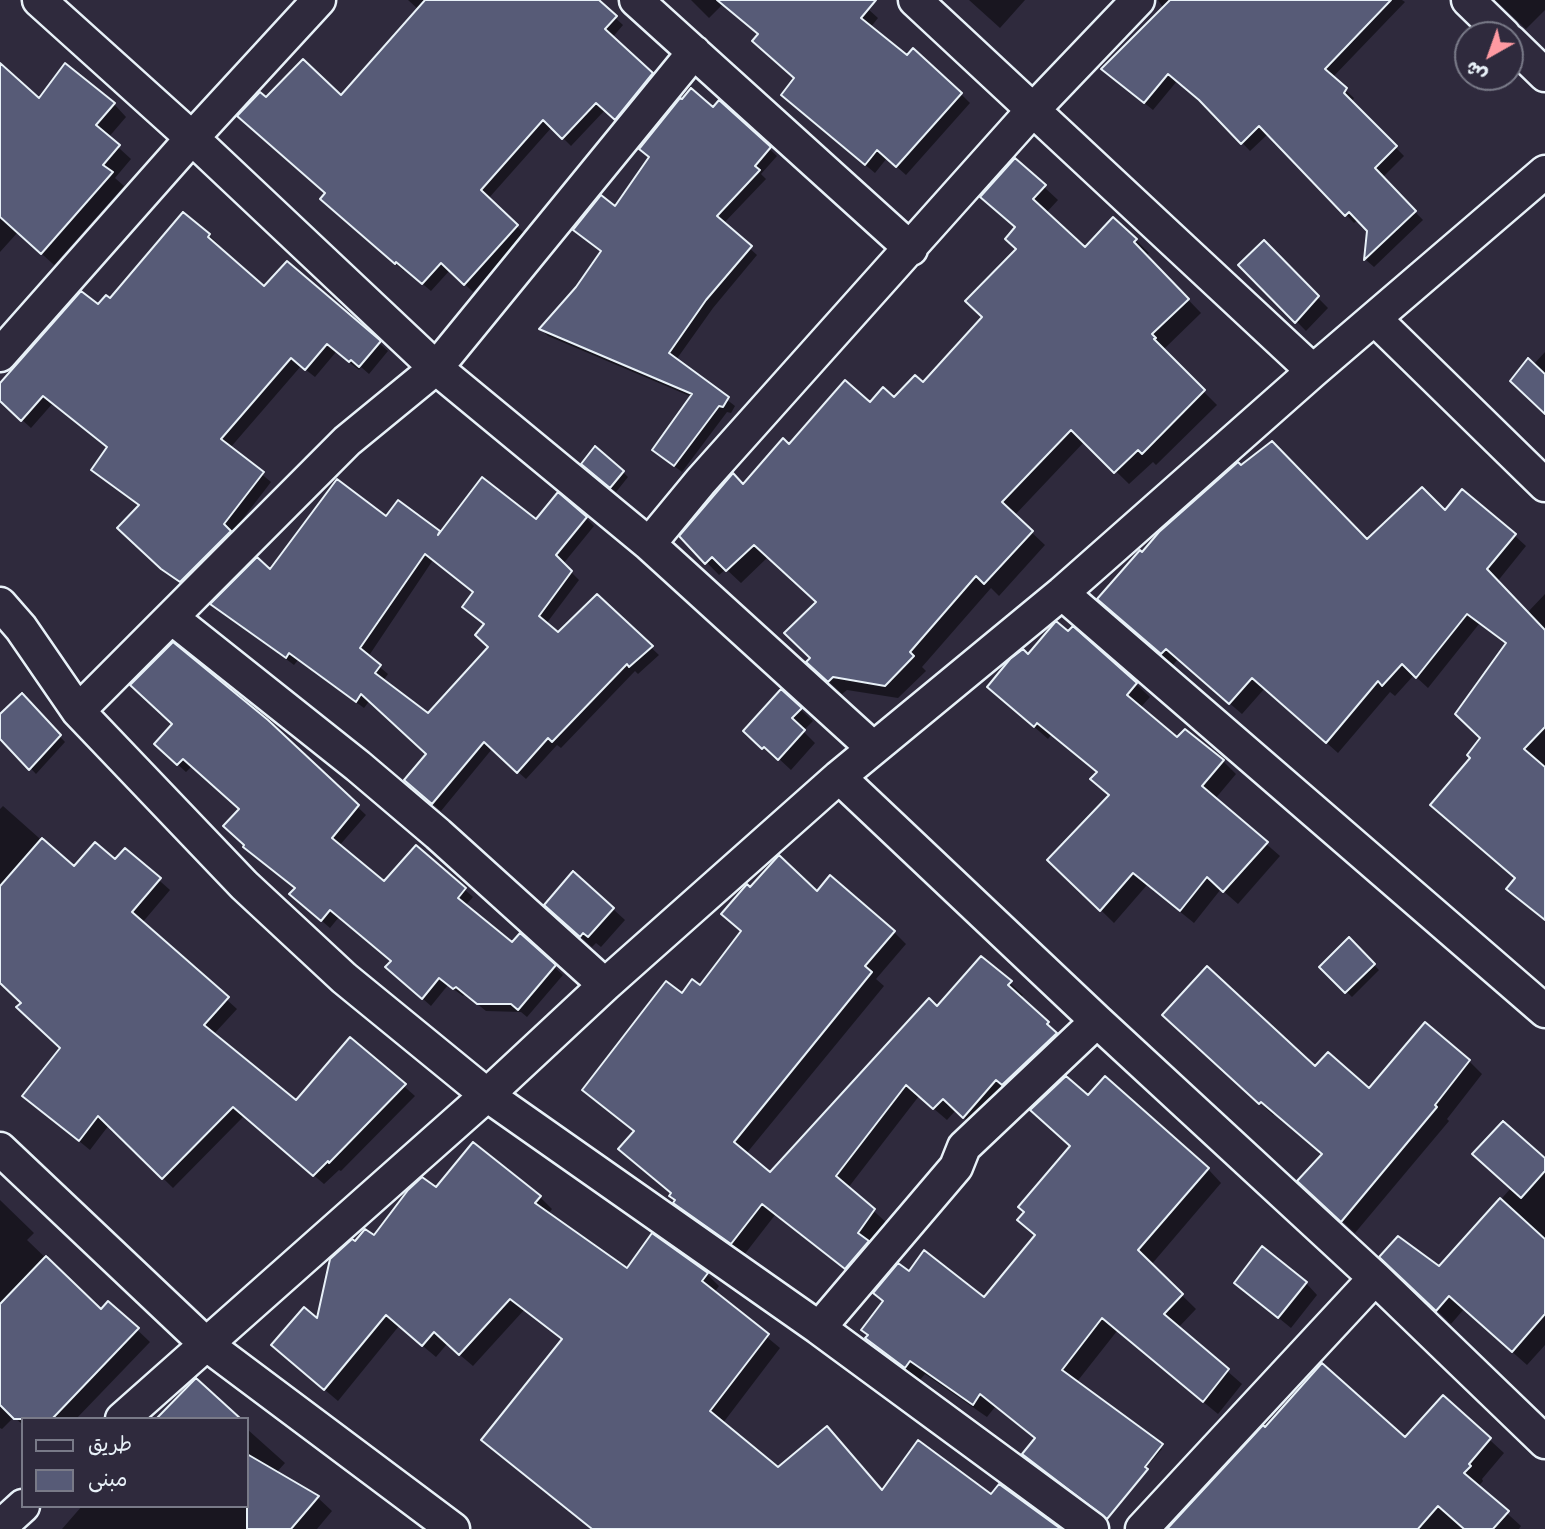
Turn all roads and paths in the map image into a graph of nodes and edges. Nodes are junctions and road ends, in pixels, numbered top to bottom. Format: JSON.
{"nodes":[{"id":1,"x":39,"y":0,"type":"edge"},
{"id":2,"x":319,"y":0,"type":"edge"},
{"id":3,"x":636,"y":0,"type":"edge"},
{"id":4,"x":915,"y":0,"type":"edge"},
{"id":5,"x":1138,"y":0,"type":"edge"},
{"id":6,"x":1468,"y":0,"type":"edge"},
{"id":7,"x":1490,"y":21,"type":"edge"},
{"id":8,"x":694,"y":52,"type":"junction"},
{"id":9,"x":1524,"y":55,"type":"edge"},
{"id":10,"x":1545,"y":75,"type":"edge"},
{"id":11,"x":1032,"y":111,"type":"junction"},
{"id":12,"x":192,"y":138,"type":"junction"},
{"id":13,"x":1545,"y":172,"type":"edge"},
{"id":14,"x":911,"y":249,"type":"junction"},
{"id":15,"x":1376,"y":319,"type":"junction"},
{"id":16,"x":0,"y":355,"type":"edge"},
{"id":17,"x":436,"y":368,"type":"junction"},
{"id":18,"x":1313,"y":371,"type":"junction"},
{"id":19,"x":1545,"y":485,"type":"edge"},
{"id":20,"x":649,"y":544,"type":"junction"},
{"id":21,"x":1062,"y":593,"type":"junction"},
{"id":22,"x":0,"y":604,"type":"edge"},
{"id":23,"x":172,"y":618,"type":"junction"},
{"id":24,"x":78,"y":711,"type":"junction"},
{"id":25,"x":873,"y":748,"type":"junction"},
{"id":26,"x":839,"y":777,"type":"junction"},
{"id":27,"x":605,"y":985,"type":"junction"},
{"id":28,"x":1545,"y":1011,"type":"edge"},
{"id":29,"x":1097,"y":1021,"type":"junction"},
{"id":30,"x":487,"y":1095,"type":"junction"},
{"id":31,"x":0,"y":1149,"type":"edge"},
{"id":32,"x":1375,"y":1278,"type":"junction"},
{"id":33,"x":819,"y":1328,"type":"junction"},
{"id":34,"x":206,"y":1344,"type":"junction"},
{"id":35,"x":124,"y":1417,"type":"edge"},
{"id":36,"x":1545,"y":1442,"type":"edge"},
{"id":37,"x":21,"y":1508,"type":"edge"},
{"id":38,"x":0,"y":1527,"type":"edge"},
{"id":39,"x":453,"y":1529,"type":"edge"},
{"id":40,"x":1092,"y":1529,"type":"edge"},
{"id":41,"x":1142,"y":1529,"type":"edge"}],
"edges":[{"from":1,"to":12,"type":"street"},
{"from":2,"to":12,"type":"street"},
{"from":3,"to":8,"type":"street"},
{"from":4,"to":11,"type":"street"},
{"from":5,"to":11,"type":"street"},
{"from":6,"to":7,"type":"street"},
{"from":8,"to":14,"type":"street"},
{"from":8,"to":17,"type":"street"},
{"from":9,"to":10,"type":"street"},
{"from":11,"to":14,"type":"street"},
{"from":11,"to":18,"type":"street"},
{"from":12,"to":16,"type":"street"},
{"from":12,"to":17,"type":"street"},
{"from":13,"to":15,"type":"street"},
{"from":14,"to":20,"type":"street"},
{"from":15,"to":18,"type":"street"},
{"from":15,"to":19,"type":"street"},
{"from":17,"to":20,"type":"street"},
{"from":17,"to":23,"type":"street"},
{"from":18,"to":21,"type":"street"},
{"from":20,"to":25,"type":"street"},
{"from":21,"to":25,"type":"street"},
{"from":21,"to":28,"type":"street"},
{"from":22,"to":24,"type":"street"},
{"from":23,"to":24,"type":"street"},
{"from":23,"to":27,"type":"street"},
{"from":24,"to":30,"type":"street"},
{"from":25,"to":26,"type":"street"},
{"from":26,"to":27,"type":"street"},
{"from":26,"to":29,"type":"street"},
{"from":27,"to":30,"type":"street"},
{"from":29,"to":32,"type":"street"},
{"from":29,"to":33,"type":"street"},
{"from":30,"to":33,"type":"street"},
{"from":30,"to":34,"type":"street"},
{"from":31,"to":34,"type":"street"},
{"from":32,"to":36,"type":"street"},
{"from":32,"to":41,"type":"street"},
{"from":33,"to":40,"type":"street"},
{"from":34,"to":35,"type":"street"},
{"from":34,"to":39,"type":"street"},
{"from":37,"to":38,"type":"street"}]}
